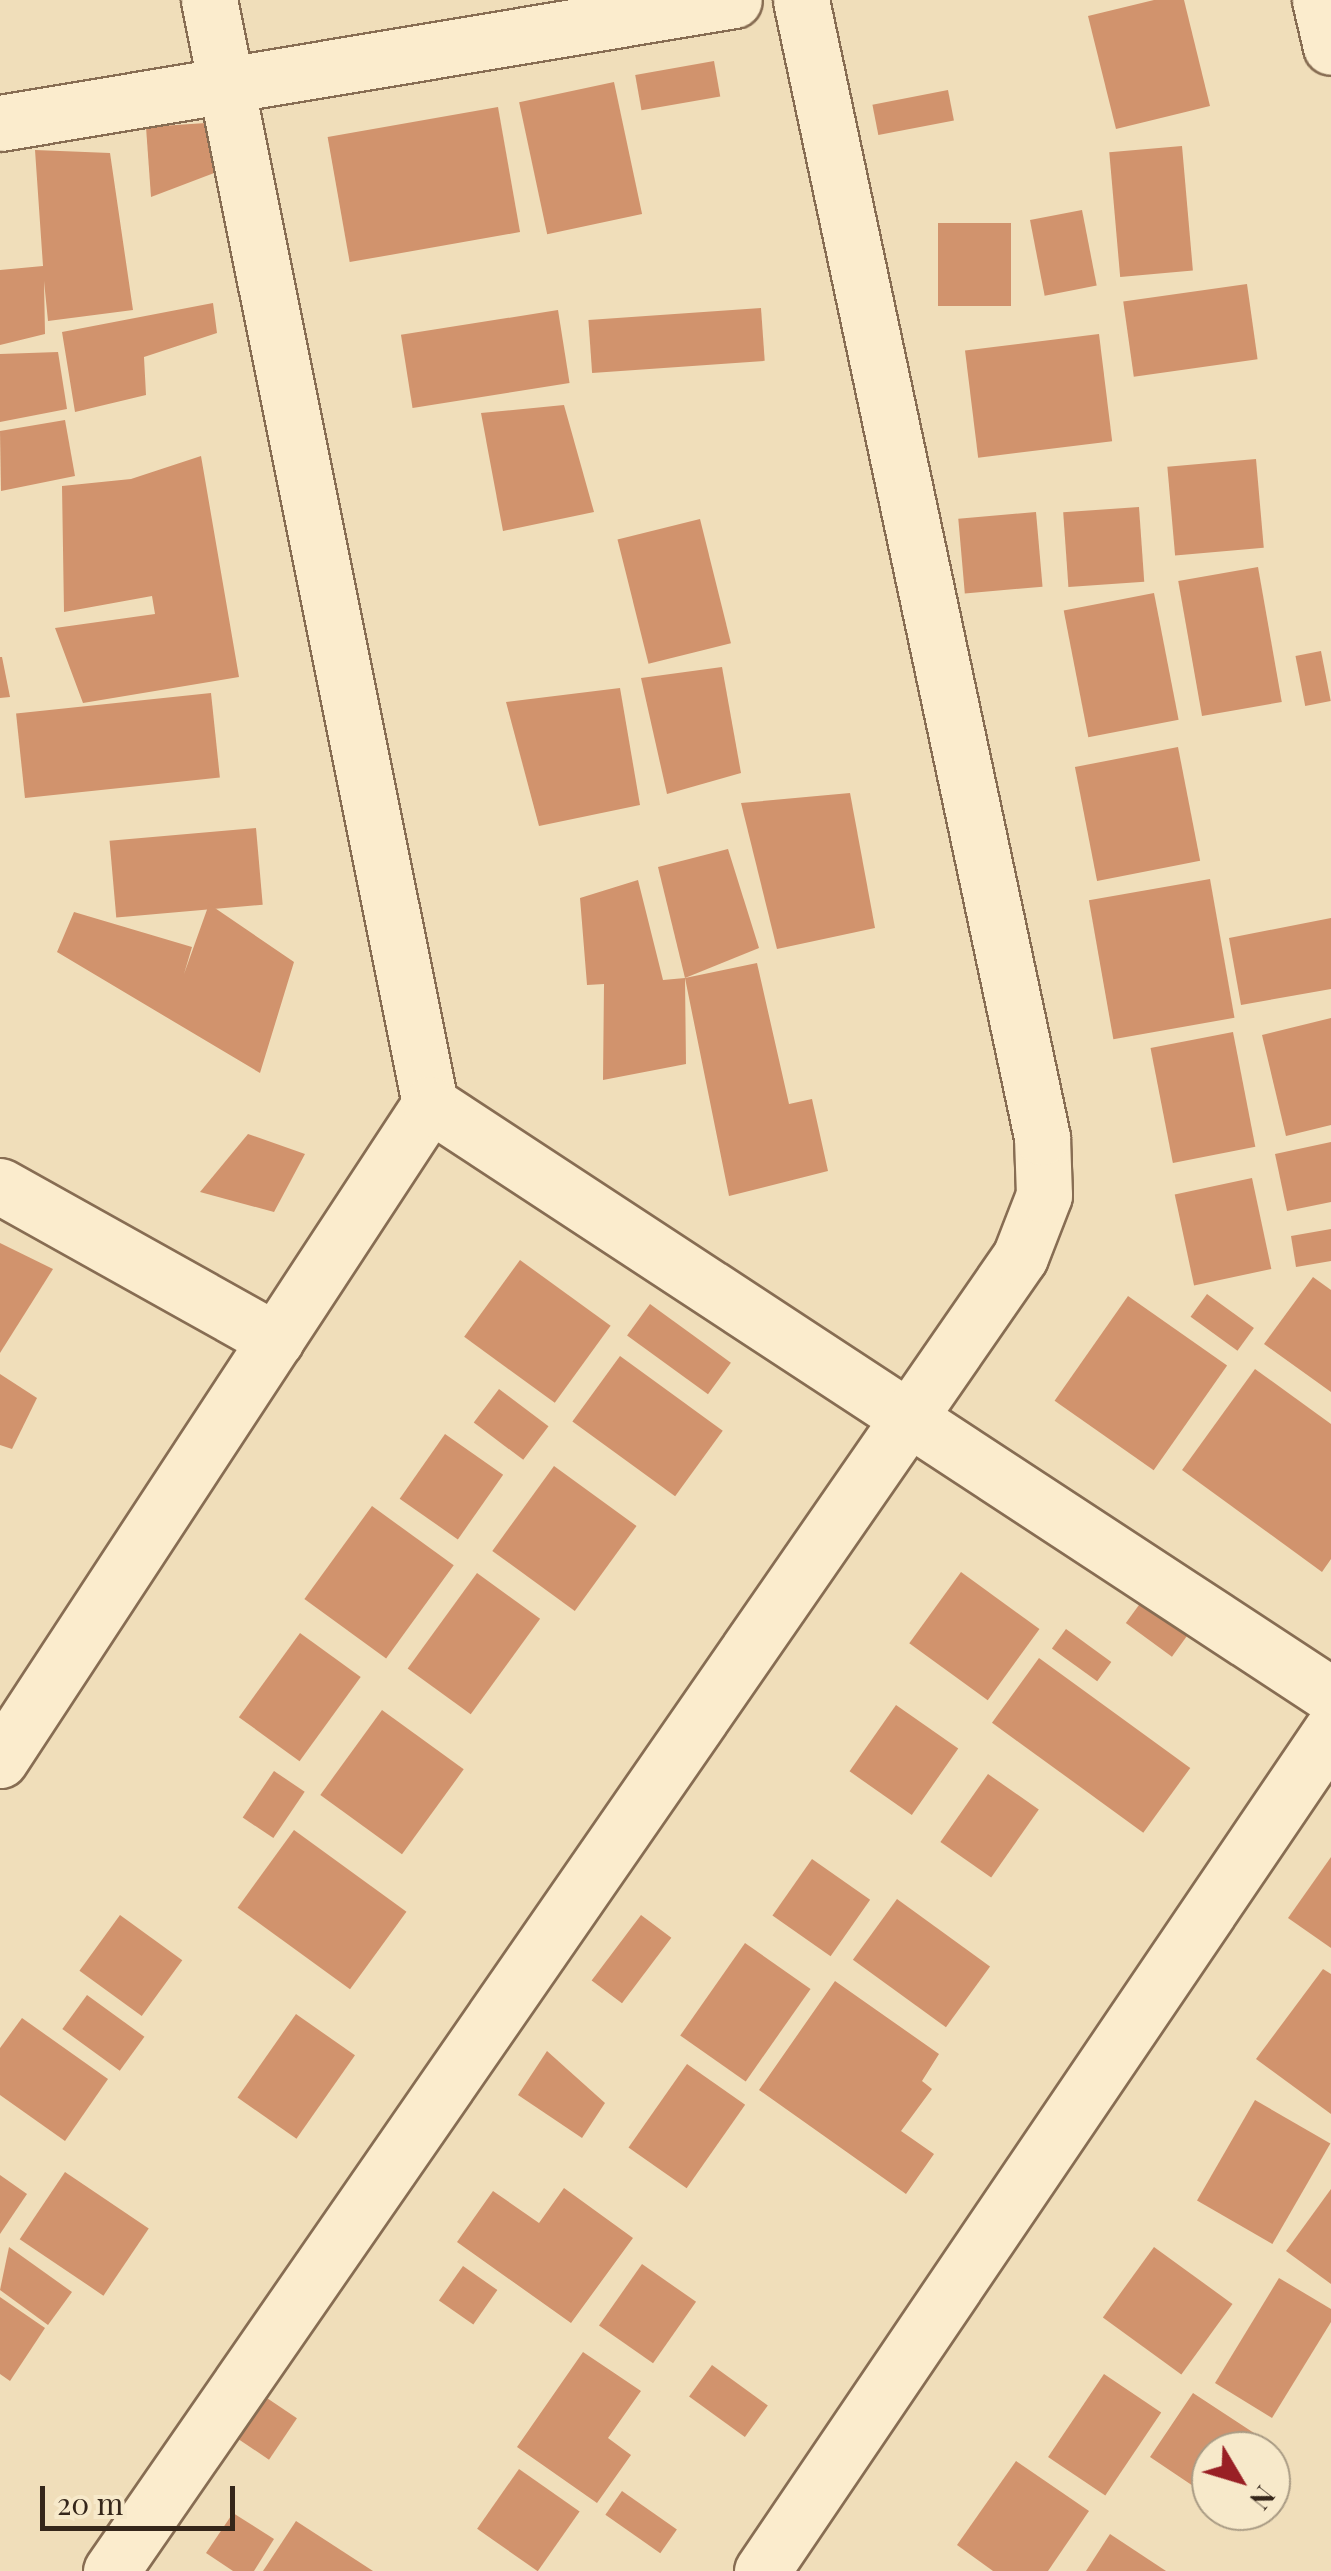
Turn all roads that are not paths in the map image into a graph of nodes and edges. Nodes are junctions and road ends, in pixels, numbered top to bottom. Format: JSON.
{"nodes":[{"id":1,"x":209,"y":0,"type":"edge"},
{"id":2,"x":734,"y":0,"type":"edge"},
{"id":3,"x":801,"y":0,"type":"edge"},
{"id":4,"x":1320,"y":0,"type":"edge"},
{"id":5,"x":1331,"y":47,"type":"edge"},
{"id":6,"x":227,"y":90,"type":"junction"},
{"id":7,"x":0,"y":123,"type":"edge"},
{"id":8,"x":430,"y":1104,"type":"junction"},
{"id":9,"x":0,"y":1186,"type":"edge"},
{"id":10,"x":276,"y":1340,"type":"junction"},
{"id":11,"x":907,"y":1417,"type":"junction"},
{"id":12,"x":1331,"y":1695,"type":"edge"},
{"id":13,"x":1331,"y":1731,"type":"edge"},
{"id":14,"x":0,"y":1760,"type":"edge"},
{"id":15,"x":110,"y":2571,"type":"edge"},
{"id":16,"x":762,"y":2571,"type":"edge"}],
"edges":[{"from":1,"to":6,"type":"street"},
{"from":2,"to":6,"type":"street"},
{"from":3,"to":11,"type":"street"},
{"from":4,"to":5,"type":"street"},
{"from":6,"to":7,"type":"street"},
{"from":6,"to":8,"type":"street"},
{"from":8,"to":10,"type":"street"},
{"from":8,"to":11,"type":"street"},
{"from":9,"to":10,"type":"street"},
{"from":10,"to":14,"type":"street"},
{"from":11,"to":12,"type":"street"},
{"from":11,"to":15,"type":"street"},
{"from":13,"to":16,"type":"street"}]}
